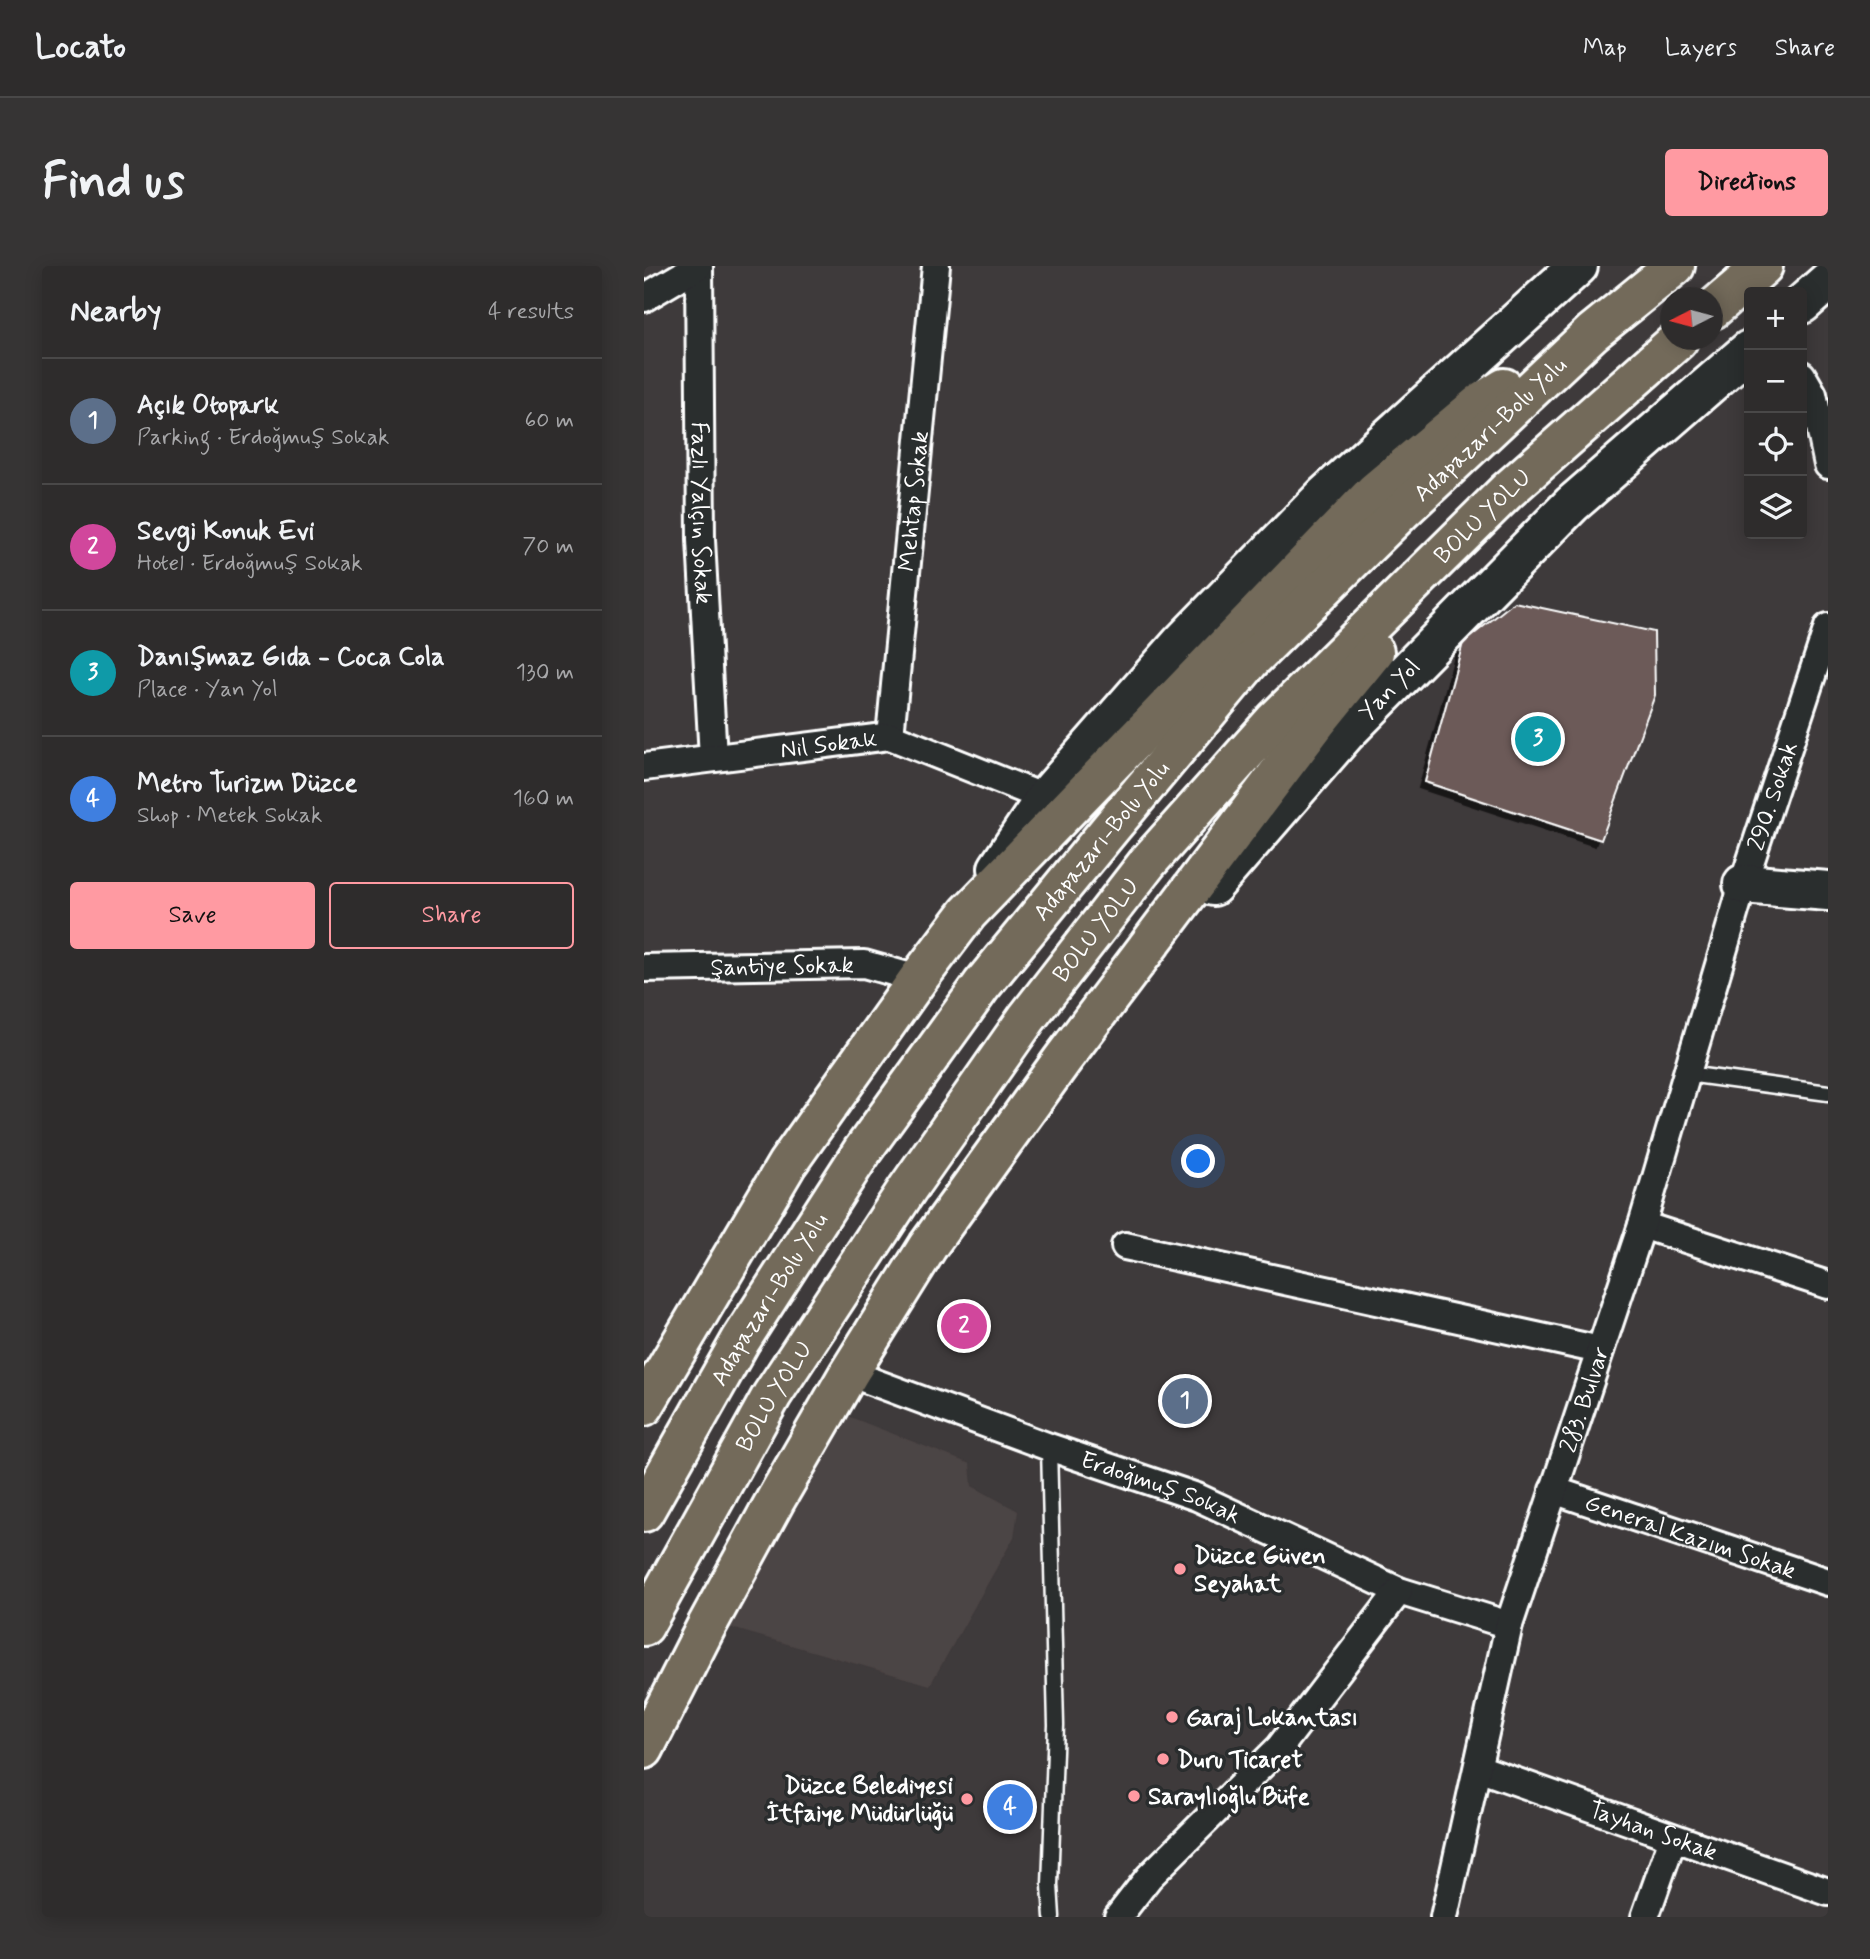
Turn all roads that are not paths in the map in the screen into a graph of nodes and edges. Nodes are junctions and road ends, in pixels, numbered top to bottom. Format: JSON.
{"nodes":[{"id":1,"x":698,"y":266,"type":"edge"},
{"id":2,"x":936,"y":266,"type":"edge"},
{"id":3,"x":1578,"y":266,"type":"edge"},
{"id":4,"x":1675,"y":266,"type":"edge"},
{"id":5,"x":1763,"y":266,"type":"edge"},
{"id":6,"x":1828,"y":281,"type":"edge"},
{"id":7,"x":644,"y":298,"type":"edge"},
{"id":8,"x":1723,"y":300,"type":"edge"},
{"id":9,"x":1807,"y":300,"type":"edge"},
{"id":10,"x":1592,"y":334,"type":"junction"},
{"id":11,"x":1667,"y":350,"type":"edge"},
{"id":12,"x":1744,"y":354,"type":"edge"},
{"id":13,"x":1807,"y":384,"type":"edge"},
{"id":14,"x":1828,"y":465,"type":"edge"},
{"id":15,"x":1507,"y":491,"type":"junction"},
{"id":16,"x":1828,"y":627,"type":"edge"},
{"id":17,"x":890,"y":736,"type":"junction"},
{"id":18,"x":713,"y":758,"type":"junction"},
{"id":19,"x":644,"y":767,"type":"edge"},
{"id":20,"x":1045,"y":797,"type":"junction"},
{"id":21,"x":1743,"y":884,"type":"junction"},
{"id":22,"x":1828,"y":891,"type":"edge"},
{"id":23,"x":968,"y":913,"type":"junction"},
{"id":24,"x":644,"y":968,"type":"edge"},
{"id":25,"x":918,"y":979,"type":"junction"},
{"id":26,"x":1063,"y":1059,"type":"junction"},
{"id":27,"x":1687,"y":1074,"type":"junction"},
{"id":28,"x":1828,"y":1093,"type":"edge"},
{"id":29,"x":1642,"y":1225,"type":"junction"},
{"id":30,"x":1125,"y":1246,"type":"dead end"},
{"id":31,"x":1828,"y":1285,"type":"edge"},
{"id":32,"x":1600,"y":1350,"type":"junction"},
{"id":33,"x":849,"y":1373,"type":"junction"},
{"id":34,"x":644,"y":1406,"type":"edge"},
{"id":35,"x":1049,"y":1447,"type":"junction"},
{"id":36,"x":1553,"y":1490,"type":"junction"},
{"id":37,"x":644,"y":1512,"type":"edge"},
{"id":38,"x":1828,"y":1582,"type":"edge"},
{"id":39,"x":1399,"y":1591,"type":"junction"},
{"id":40,"x":1509,"y":1625,"type":"junction"},
{"id":41,"x":644,"y":1626,"type":"edge"},
{"id":42,"x":644,"y":1749,"type":"edge"},
{"id":43,"x":1478,"y":1768,"type":"junction"},
{"id":44,"x":1673,"y":1838,"type":"junction"},
{"id":45,"x":1828,"y":1892,"type":"edge"},
{"id":46,"x":1052,"y":1917,"type":"edge"},
{"id":47,"x":1118,"y":1917,"type":"edge"},
{"id":48,"x":1444,"y":1917,"type":"edge"},
{"id":49,"x":1645,"y":1917,"type":"edge"}],
"edges":[{"from":1,"to":7,"type":"street"},
{"from":1,"to":18,"type":"street","name":"Fazlı Yalçın Sokak"},
{"from":2,"to":17,"type":"street","name":"Mehtap Sokak"},
{"from":3,"to":20,"type":"street"},
{"from":4,"to":10,"type":"highway","name":"Adapazarı-Bolu Yolu"},
{"from":5,"to":8,"type":"highway"},
{"from":6,"to":9,"type":"street"},
{"from":10,"to":23,"type":"highway"},
{"from":10,"to":37,"type":"highway","name":"Adapazarı-Bolu Yolu"},
{"from":11,"to":15,"type":"highway","name":"BOLU YOLU"},
{"from":12,"to":26,"type":"street","name":"Yan Yol"},
{"from":13,"to":14,"type":"street"},
{"from":15,"to":26,"type":"highway"},
{"from":15,"to":41,"type":"highway","name":"BOLU YOLU"},
{"from":16,"to":21,"type":"street","name":"290. Sokak"},
{"from":17,"to":18,"type":"street","name":"Nil Sokak"},
{"from":17,"to":20,"type":"street","name":"Nil Sokak"},
{"from":18,"to":19,"type":"street","name":"Nil Sokak"},
{"from":20,"to":23,"type":"street"},
{"from":21,"to":22,"type":"street"},
{"from":21,"to":27,"type":"street","name":"283. Bulvar"},
{"from":23,"to":25,"type":"highway"},
{"from":24,"to":25,"type":"street","name":"Şantiye Sokak"},
{"from":25,"to":34,"type":"highway"},
{"from":26,"to":33,"type":"highway"},
{"from":27,"to":28,"type":"lane"},
{"from":27,"to":29,"type":"street","name":"283. Bulvar"},
{"from":29,"to":31,"type":"street"},
{"from":29,"to":32,"type":"street","name":"283. Bulvar"},
{"from":30,"to":32,"type":"street"},
{"from":32,"to":36,"type":"street","name":"283. Bulvar"},
{"from":33,"to":35,"type":"street","name":"Erdoğmuş Sokak"},
{"from":33,"to":42,"type":"highway"},
{"from":35,"to":39,"type":"street","name":"Erdoğmuş Sokak"},
{"from":35,"to":46,"type":"lane"},
{"from":36,"to":38,"type":"street","name":"General Kazım Sokak"},
{"from":36,"to":40,"type":"street","name":"283. Bulvar"},
{"from":39,"to":40,"type":"street","name":"Erdoğmuş Sokak"},
{"from":39,"to":47,"type":"street"},
{"from":40,"to":43,"type":"street","name":"283. Bulvar"},
{"from":43,"to":44,"type":"street","name":"Tayhan Sokak"},
{"from":43,"to":48,"type":"street","name":"283. Bulvar"},
{"from":44,"to":45,"type":"street","name":"Tayhan Sokak"},
{"from":44,"to":49,"type":"street"}]}
